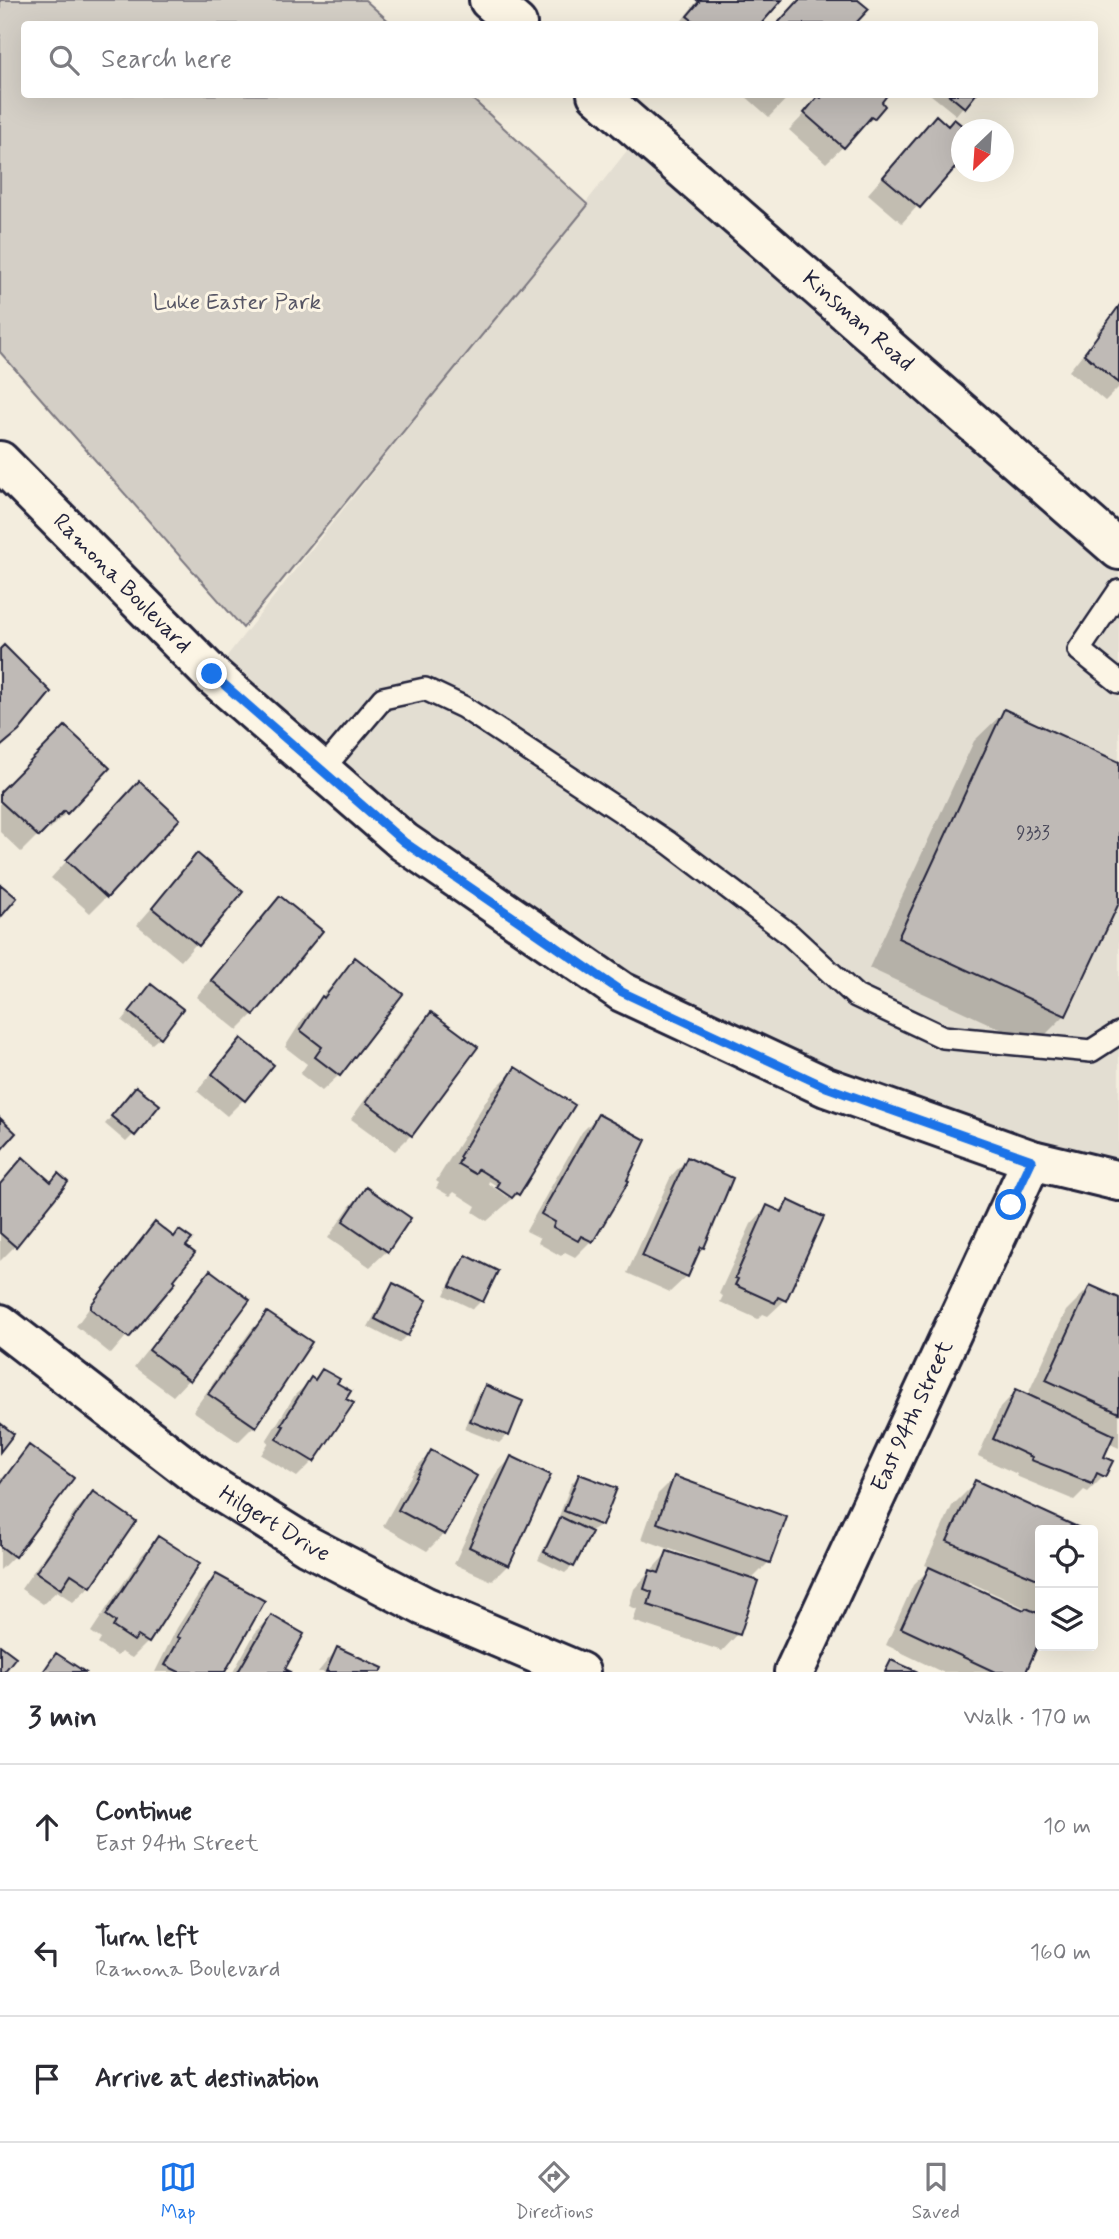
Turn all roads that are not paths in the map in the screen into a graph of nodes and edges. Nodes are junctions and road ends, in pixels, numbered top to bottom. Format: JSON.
{"nodes":[{"id":1,"x":489,"y":0,"type":"edge"},
{"id":2,"x":514,"y":21,"type":"edge"},
{"id":3,"x":602,"y":98,"type":"edge"},
{"id":4,"x":0,"y":461,"type":"edge"},
{"id":5,"x":1119,"y":550,"type":"edge"},
{"id":6,"x":1119,"y":590,"type":"edge"},
{"id":7,"x":1119,"y":682,"type":"edge"},
{"id":8,"x":322,"y":770,"type":"junction"},
{"id":9,"x":1119,"y":1033,"type":"edge"},
{"id":10,"x":1032,"y":1160,"type":"junction"},
{"id":11,"x":1119,"y":1181,"type":"edge"},
{"id":12,"x":0,"y":1324,"type":"edge"},
{"id":13,"x":580,"y":1672,"type":"edge"},
{"id":14,"x":794,"y":1672,"type":"edge"}],
"edges":[{"from":1,"to":2,"type":"street"},
{"from":3,"to":5,"type":"street","name":"Kinsman Road"},
{"from":4,"to":8,"type":"street","name":"Ramona Boulevard"},
{"from":6,"to":7,"type":"lane"},
{"from":8,"to":9,"type":"lane"},
{"from":8,"to":10,"type":"street","name":"Ramona Boulevard"},
{"from":10,"to":11,"type":"street","name":"Ramona Boulevard"},
{"from":10,"to":14,"type":"street","name":"East 94th Street"},
{"from":12,"to":13,"type":"street","name":"Hilgert Drive"}]}
